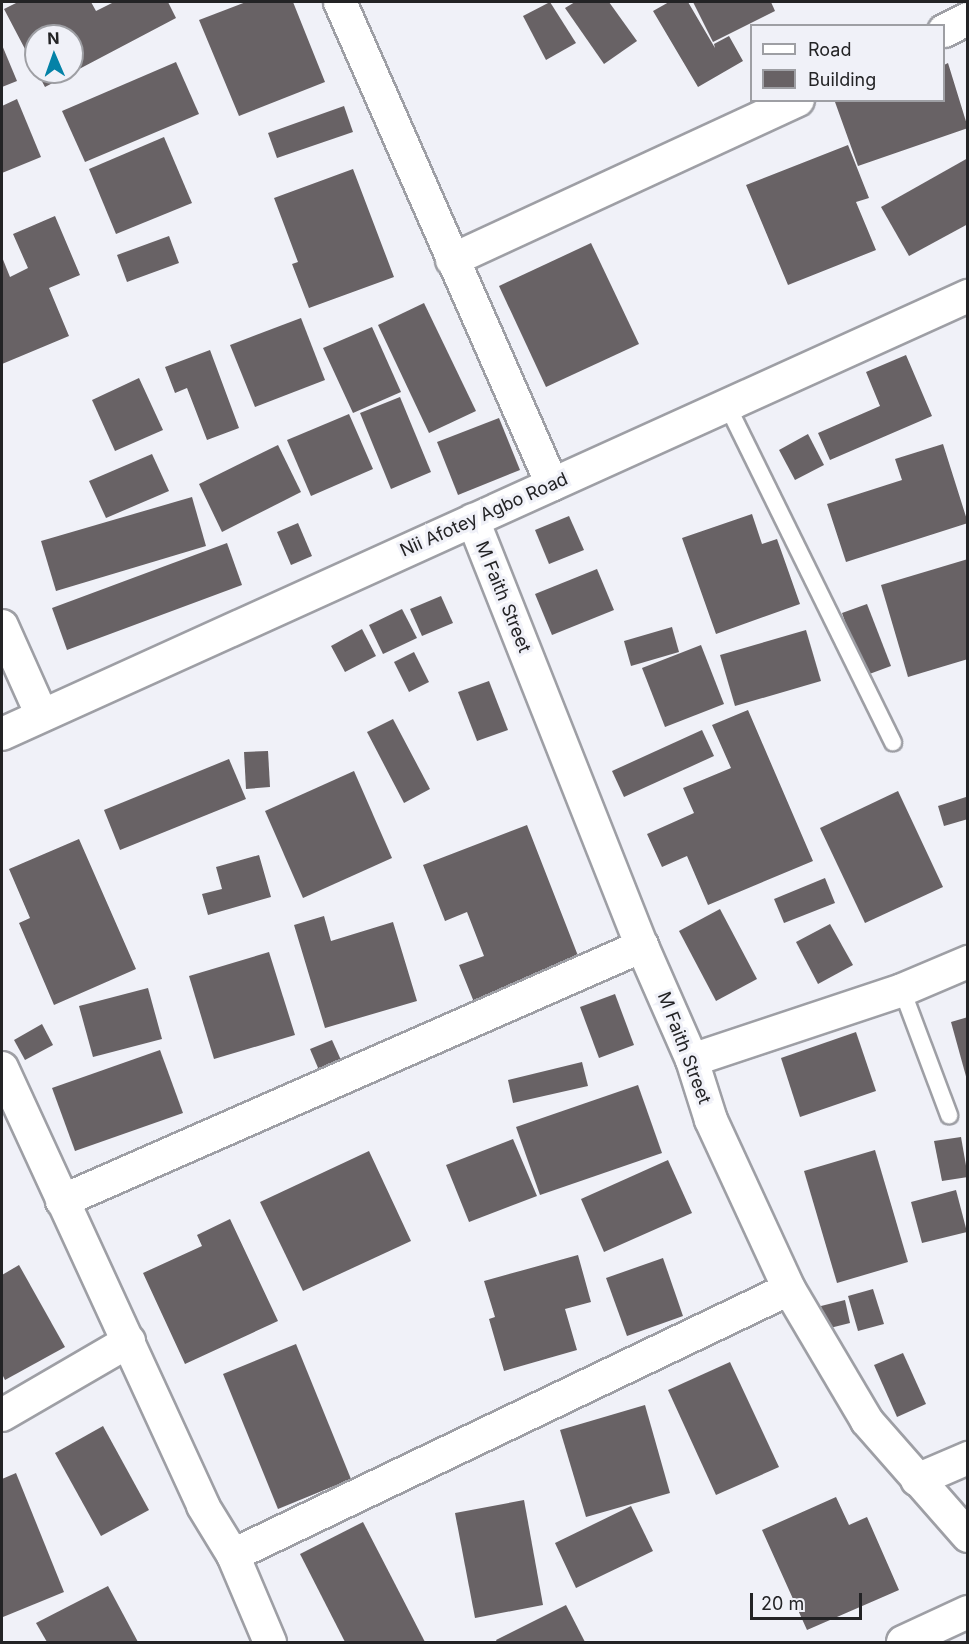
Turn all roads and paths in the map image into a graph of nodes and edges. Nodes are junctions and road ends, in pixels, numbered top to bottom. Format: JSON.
{"nodes":[{"id":1,"x":340,"y":2,"type":"edge"},
{"id":2,"x":968,"y":19,"type":"edge"},
{"id":3,"x":945,"y":30,"type":"edge"},
{"id":4,"x":794,"y":102,"type":"edge"},
{"id":5,"x":452,"y":261,"type":"junction"},
{"id":6,"x":968,"y":296,"type":"edge"},
{"id":7,"x":727,"y":405,"type":"junction"},
{"id":8,"x":552,"y":484,"type":"junction"},
{"id":9,"x":473,"y":520,"type":"junction"},
{"id":10,"x":2,"y":626,"type":"edge"},
{"id":11,"x":41,"y":713,"type":"junction"},
{"id":12,"x":2,"y":734,"type":"edge"},
{"id":13,"x":893,"y":741,"type":"dead end"},
{"id":14,"x":642,"y":946,"type":"junction"},
{"id":15,"x":968,"y":962,"type":"edge"},
{"id":16,"x":902,"y":990,"type":"junction"},
{"id":17,"x":692,"y":1060,"type":"junction"},
{"id":18,"x":2,"y":1068,"type":"edge"},
{"id":19,"x":949,"y":1115,"type":"dead end"},
{"id":20,"x":62,"y":1201,"type":"junction"},
{"id":21,"x":789,"y":1289,"type":"junction"},
{"id":22,"x":129,"y":1341,"type":"junction"},
{"id":23,"x":2,"y":1415,"type":"edge"},
{"id":24,"x":968,"y":1458,"type":"edge"},
{"id":25,"x":917,"y":1480,"type":"junction"},
{"id":26,"x":968,"y":1536,"type":"edge"},
{"id":27,"x":233,"y":1555,"type":"junction"},
{"id":28,"x":968,"y":1612,"type":"edge"},
{"id":29,"x":270,"y":1642,"type":"edge"},
{"id":30,"x":903,"y":1642,"type":"edge"}],
"edges":[{"from":1,"to":5,"type":"street"},
{"from":2,"to":3,"type":"street"},
{"from":4,"to":5,"type":"street"},
{"from":5,"to":8,"type":"street"},
{"from":6,"to":7,"type":"street","name":"Nii Afotey Agbo Road"},
{"from":7,"to":8,"type":"street","name":"Nii Afotey Agbo Road"},
{"from":7,"to":13,"type":"lane"},
{"from":8,"to":9,"type":"street","name":"Nii Afotey Agbo Road"},
{"from":9,"to":11,"type":"street","name":"Nii Afotey Agbo Road"},
{"from":9,"to":14,"type":"street","name":"M Faith Street"},
{"from":10,"to":11,"type":"street"},
{"from":11,"to":12,"type":"street","name":"Nii Afotey Agbo Road"},
{"from":14,"to":17,"type":"street","name":"M Faith Street"},
{"from":14,"to":20,"type":"street"},
{"from":15,"to":16,"type":"street"},
{"from":16,"to":17,"type":"street"},
{"from":16,"to":19,"type":"lane"},
{"from":17,"to":21,"type":"street","name":"M Faith Street"},
{"from":18,"to":20,"type":"street"},
{"from":20,"to":22,"type":"street"},
{"from":21,"to":25,"type":"street","name":"M Faith Street"},
{"from":21,"to":27,"type":"street"},
{"from":22,"to":23,"type":"street"},
{"from":22,"to":27,"type":"street"},
{"from":24,"to":25,"type":"street"},
{"from":25,"to":26,"type":"street","name":"M Faith Street"},
{"from":27,"to":29,"type":"street"},
{"from":28,"to":30,"type":"street"}]}
